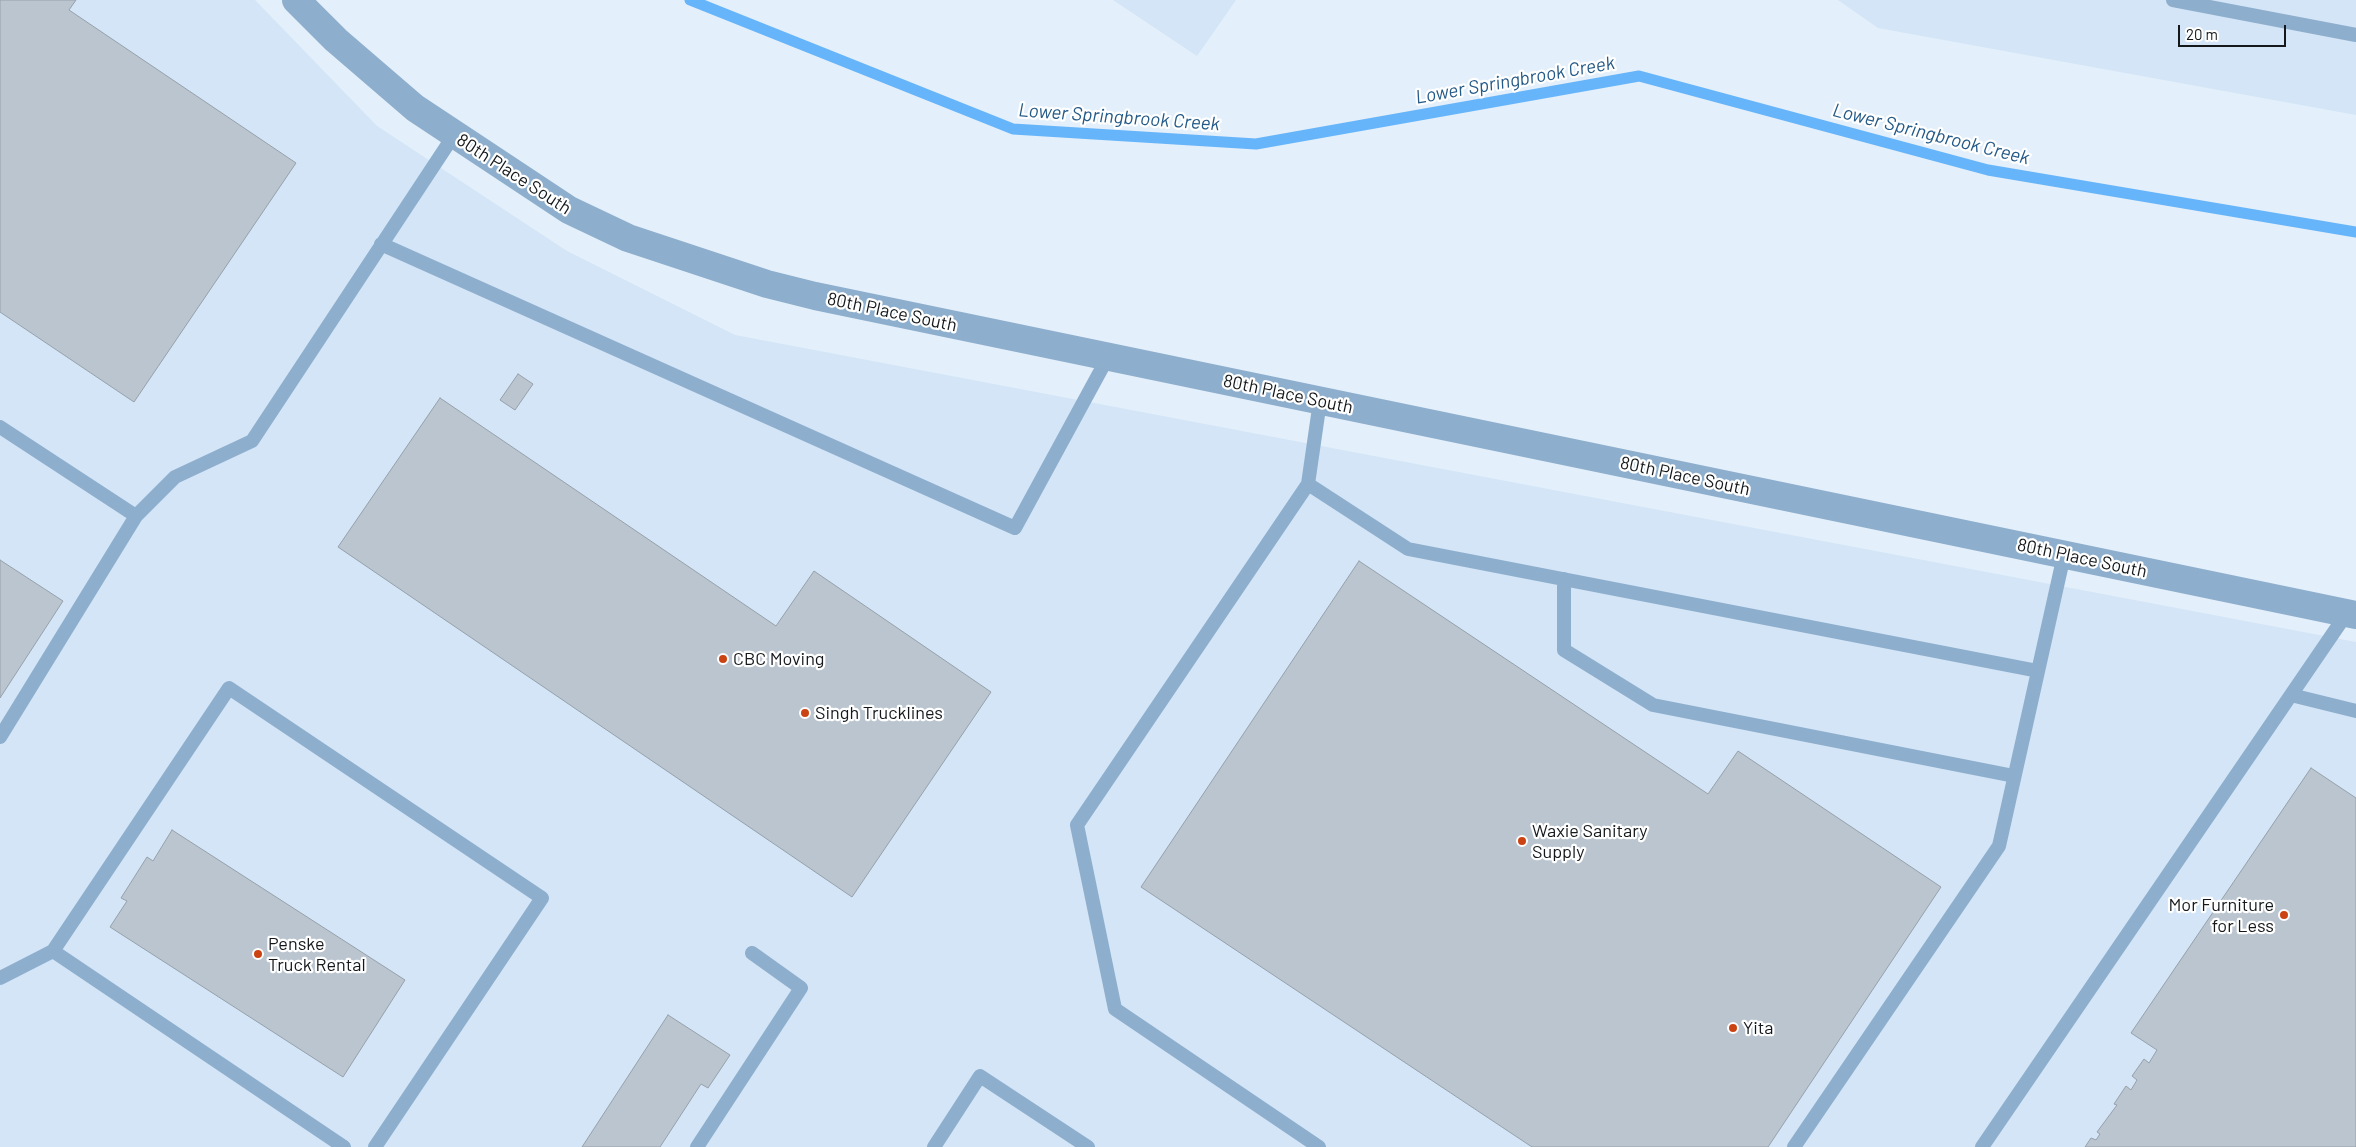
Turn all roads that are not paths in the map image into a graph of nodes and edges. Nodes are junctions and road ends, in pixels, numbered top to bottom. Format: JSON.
{"nodes":[{"id":1,"x":296,"y":0,"type":"edge"},
{"id":2,"x":2173,"y":0,"type":"edge"},
{"id":3,"x":2356,"y":35,"type":"edge"},
{"id":4,"x":454,"y":135,"type":"junction"},
{"id":5,"x":381,"y":244,"type":"junction"},
{"id":6,"x":1108,"y":357,"type":"junction"},
{"id":7,"x":1320,"y":401,"type":"junction"},
{"id":8,"x":0,"y":427,"type":"edge"},
{"id":9,"x":1308,"y":484,"type":"junction"},
{"id":10,"x":136,"y":516,"type":"junction"},
{"id":11,"x":2064,"y":555,"type":"junction"},
{"id":12,"x":1564,"y":579,"type":"junction"},
{"id":13,"x":2352,"y":614,"type":"edge"},
{"id":14,"x":2038,"y":671,"type":"junction"},
{"id":15,"x":2291,"y":695,"type":"junction"},
{"id":16,"x":2356,"y":711,"type":"edge"},
{"id":17,"x":0,"y":737,"type":"edge"},
{"id":18,"x":2014,"y":776,"type":"junction"},
{"id":19,"x":53,"y":951,"type":"junction"},
{"id":20,"x":752,"y":953,"type":"dead end"},
{"id":21,"x":0,"y":978,"type":"edge"},
{"id":22,"x":344,"y":1147,"type":"edge"},
{"id":23,"x":375,"y":1147,"type":"edge"},
{"id":24,"x":697,"y":1147,"type":"edge"},
{"id":25,"x":934,"y":1147,"type":"edge"},
{"id":26,"x":1088,"y":1147,"type":"edge"},
{"id":27,"x":1319,"y":1147,"type":"edge"},
{"id":28,"x":1794,"y":1147,"type":"edge"},
{"id":29,"x":1982,"y":1147,"type":"edge"}],
"edges":[{"from":1,"to":4,"type":"street","name":"80th Place South"},
{"from":2,"to":3,"type":"lane"},
{"from":4,"to":5,"type":"lane"},
{"from":4,"to":6,"type":"street","name":"80th Place South"},
{"from":5,"to":6,"type":"lane"},
{"from":5,"to":10,"type":"lane"},
{"from":6,"to":7,"type":"street","name":"80th Place South"},
{"from":7,"to":9,"type":"lane"},
{"from":7,"to":11,"type":"street","name":"80th Place South"},
{"from":8,"to":10,"type":"lane"},
{"from":9,"to":12,"type":"lane"},
{"from":9,"to":27,"type":"lane"},
{"from":10,"to":17,"type":"lane"},
{"from":11,"to":13,"type":"street","name":"80th Place South"},
{"from":11,"to":14,"type":"lane"},
{"from":12,"to":14,"type":"lane"},
{"from":12,"to":18,"type":"lane"},
{"from":13,"to":15,"type":"lane"},
{"from":14,"to":18,"type":"lane"},
{"from":15,"to":16,"type":"lane"},
{"from":15,"to":29,"type":"lane"},
{"from":18,"to":28,"type":"lane"},
{"from":19,"to":21,"type":"lane"},
{"from":19,"to":22,"type":"lane"},
{"from":19,"to":23,"type":"lane"},
{"from":20,"to":24,"type":"lane"},
{"from":25,"to":26,"type":"lane"}]}
